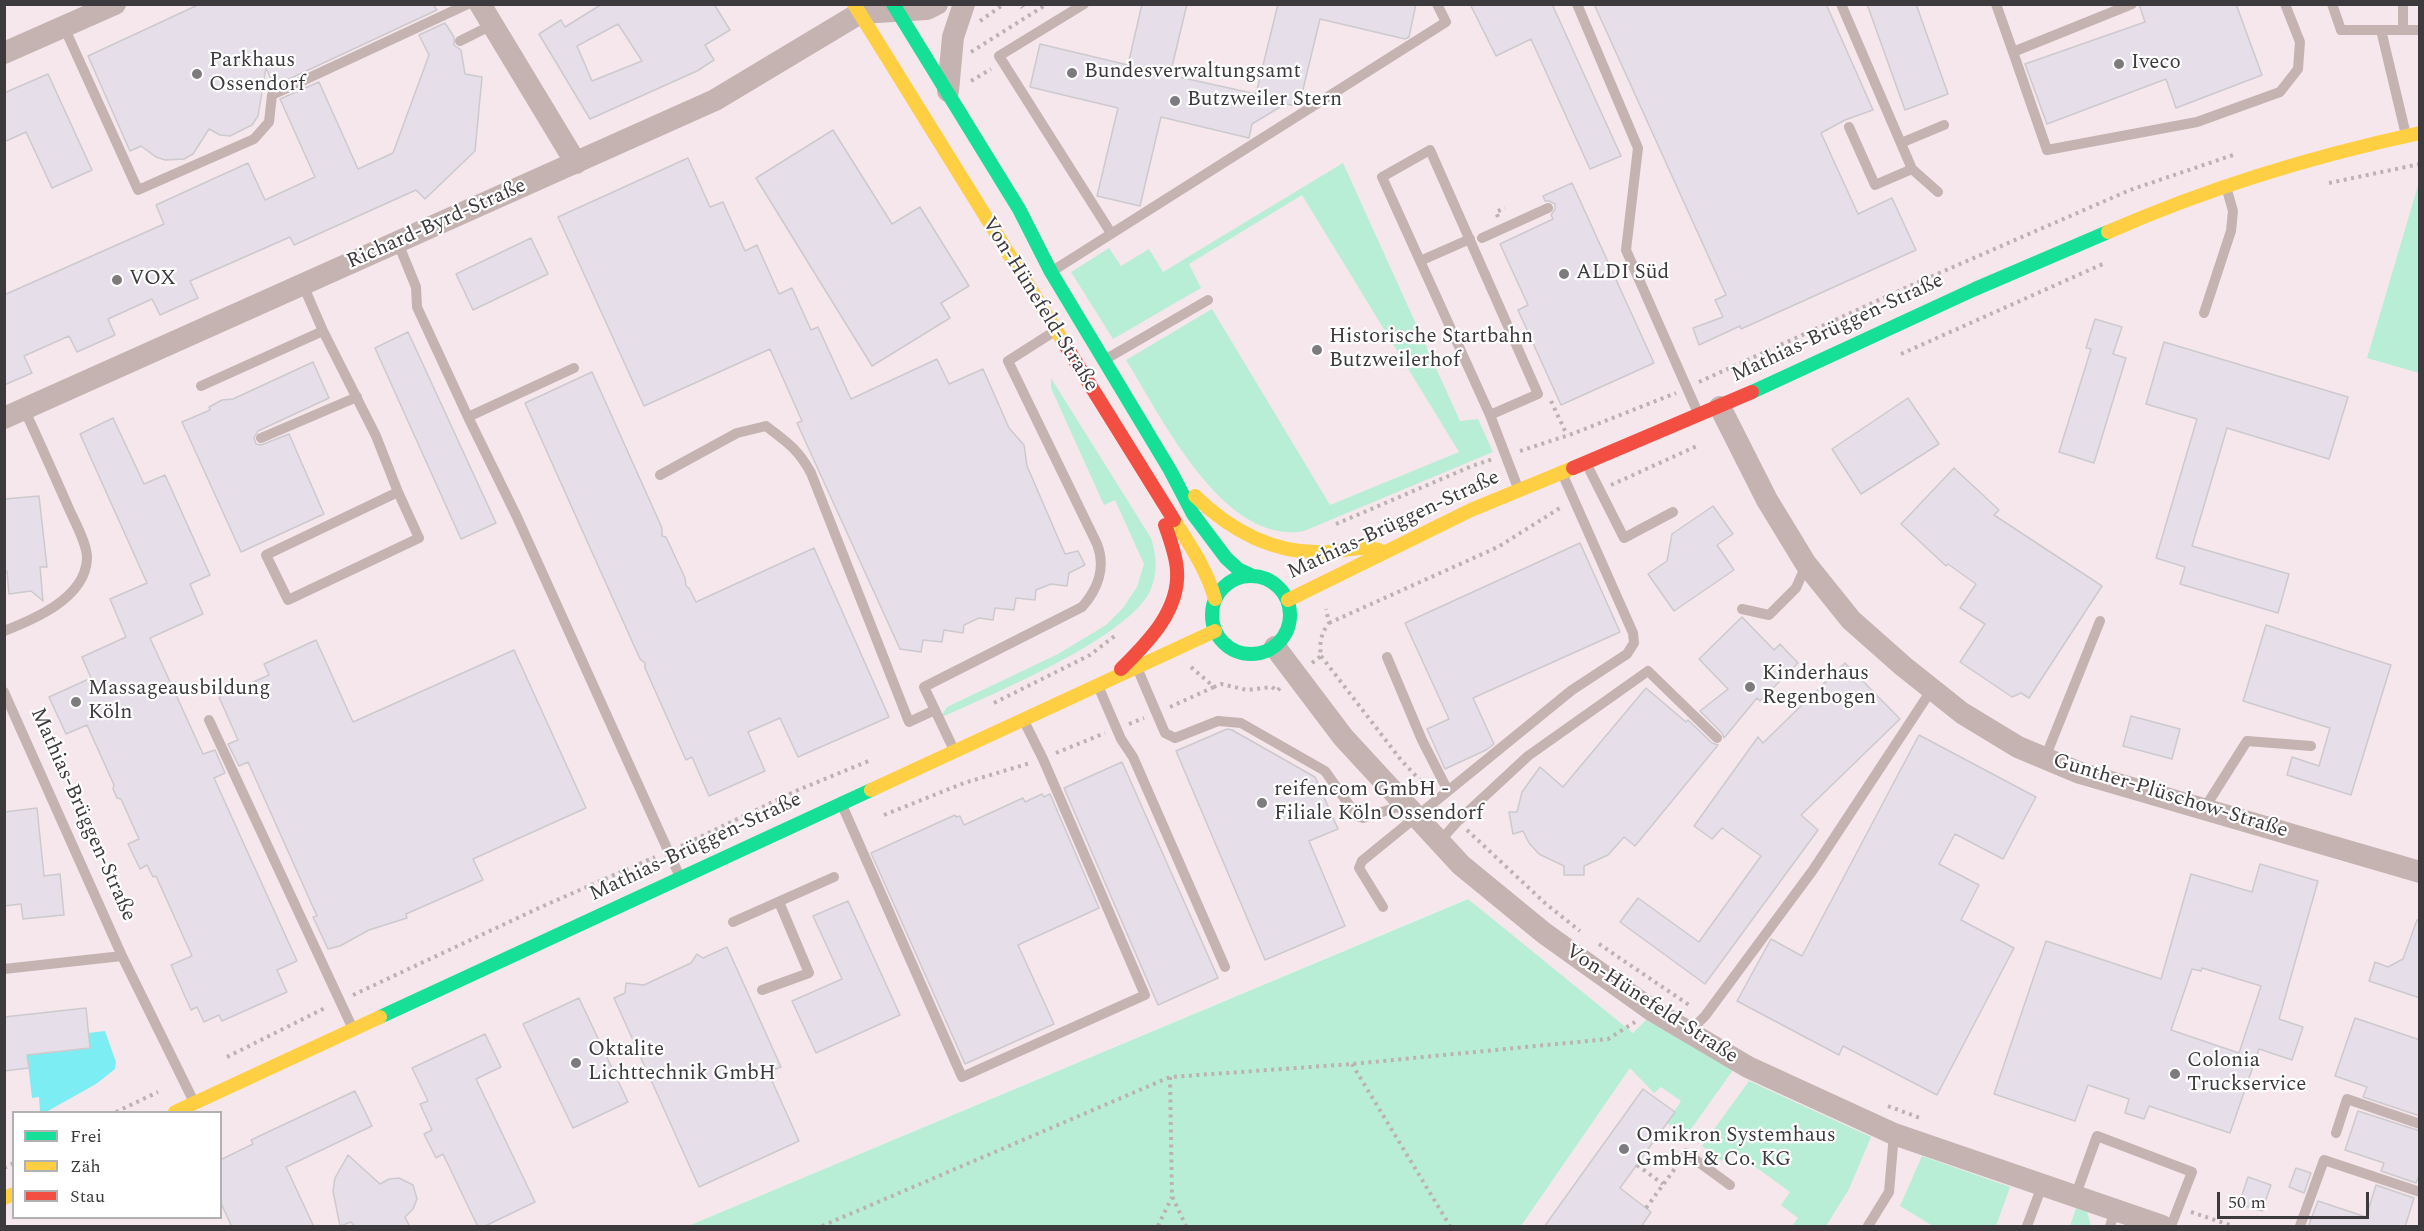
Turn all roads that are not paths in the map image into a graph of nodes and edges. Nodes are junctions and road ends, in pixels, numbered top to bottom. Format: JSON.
{"nodes":[{"id":1,"x":115,"y":4,"type":"edge"},
{"id":2,"x":468,"y":4,"type":"edge"},
{"id":3,"x":480,"y":4,"type":"edge"},
{"id":4,"x":937,"y":4,"type":"edge"},
{"id":5,"x":964,"y":4,"type":"edge"},
{"id":6,"x":1084,"y":4,"type":"edge"},
{"id":7,"x":1437,"y":4,"type":"edge"},
{"id":8,"x":1578,"y":4,"type":"edge"},
{"id":9,"x":1841,"y":4,"type":"edge"},
{"id":10,"x":1996,"y":4,"type":"edge"},
{"id":11,"x":2132,"y":4,"type":"edge"},
{"id":12,"x":2285,"y":4,"type":"edge"},
{"id":13,"x":2332,"y":4,"type":"edge"},
{"id":14,"x":2403,"y":4,"type":"edge"},
{"id":15,"x":897,"y":6,"type":"edge"},
{"id":16,"x":857,"y":9,"type":"edge"},
{"id":17,"x":492,"y":25,"type":"junction"},
{"id":18,"x":64,"y":27,"type":"junction"},
{"id":19,"x":2381,"y":30,"type":"junction"},
{"id":20,"x":2403,"y":30,"type":"junction"},
{"id":21,"x":2420,"y":30,"type":"edge"},
{"id":22,"x":460,"y":41,"type":"dead end"},
{"id":23,"x":2013,"y":52,"type":"junction"},
{"id":24,"x":4,"y":53,"type":"edge"},
{"id":25,"x":948,"y":91,"type":"junction"},
{"id":26,"x":1944,"y":125,"type":"dead end"},
{"id":27,"x":1849,"y":127,"type":"dead end"},
{"id":28,"x":2413,"y":135,"type":"edge"},
{"id":29,"x":1901,"y":143,"type":"junction"},
{"id":30,"x":576,"y":163,"type":"junction"},
{"id":31,"x":1912,"y":169,"type":"junction"},
{"id":32,"x":2226,"y":187,"type":"junction"},
{"id":33,"x":1938,"y":192,"type":"dead end"},
{"id":34,"x":1548,"y":208,"type":"dead end"},
{"id":35,"x":1111,"y":233,"type":"junction"},
{"id":36,"x":1482,"y":238,"type":"dead end"},
{"id":37,"x":1470,"y":239,"type":"junction"},
{"id":38,"x":398,"y":243,"type":"junction"},
{"id":39,"x":1420,"y":261,"type":"junction"},
{"id":40,"x":1051,"y":272,"type":"junction"},
{"id":41,"x":303,"y":285,"type":"junction"},
{"id":42,"x":1208,"y":300,"type":"dead end"},
{"id":43,"x":2204,"y":314,"type":"dead end"},
{"id":44,"x":323,"y":331,"type":"junction"},
{"id":45,"x":1055,"y":331,"type":"junction"},
{"id":46,"x":1104,"y":360,"type":"junction"},
{"id":47,"x":574,"y":368,"type":"dead end"},
{"id":48,"x":201,"y":386,"type":"dead end"},
{"id":49,"x":357,"y":397,"type":"junction"},
{"id":50,"x":1710,"y":412,"type":"junction"},
{"id":51,"x":14,"y":413,"type":"edge"},
{"id":52,"x":1490,"y":415,"type":"junction"},
{"id":53,"x":468,"y":417,"type":"junction"},
{"id":54,"x":261,"y":438,"type":"dead end"},
{"id":55,"x":1136,"y":460,"type":"junction"},
{"id":56,"x":1586,"y":463,"type":"junction"},
{"id":57,"x":1170,"y":470,"type":"junction"},
{"id":58,"x":1562,"y":473,"type":"junction"},
{"id":59,"x":660,"y":475,"type":"dead end"},
{"id":60,"x":1519,"y":491,"type":"junction"},
{"id":61,"x":398,"y":492,"type":"junction"},
{"id":62,"x":1673,"y":512,"type":"dead end"},
{"id":63,"x":1386,"y":551,"type":"junction"},
{"id":64,"x":1806,"y":564,"type":"junction"},
{"id":65,"x":1251,"y":575,"type":"junction"},
{"id":66,"x":1215,"y":599,"type":"junction"},
{"id":67,"x":1288,"y":600,"type":"junction"},
{"id":68,"x":1742,"y":609,"type":"dead end"},
{"id":69,"x":2100,"y":621,"type":"dead end"},
{"id":70,"x":4,"y":631,"type":"edge"},
{"id":71,"x":1215,"y":631,"type":"junction"},
{"id":72,"x":1275,"y":647,"type":"junction"},
{"id":73,"x":1387,"y":657,"type":"dead end"},
{"id":74,"x":1137,"y":667,"type":"junction"},
{"id":75,"x":1101,"y":684,"type":"junction"},
{"id":76,"x":1932,"y":689,"type":"junction"},
{"id":77,"x":4,"y":692,"type":"edge"},
{"id":78,"x":935,"y":710,"type":"junction"},
{"id":79,"x":209,"y":720,"type":"dead end"},
{"id":80,"x":1024,"y":720,"type":"junction"},
{"id":81,"x":1717,"y":738,"type":"dead end"},
{"id":82,"x":2311,"y":746,"type":"dead end"},
{"id":83,"x":955,"y":753,"type":"junction"},
{"id":84,"x":2045,"y":758,"type":"junction"},
{"id":85,"x":1448,"y":791,"type":"junction"},
{"id":86,"x":842,"y":805,"type":"junction"},
{"id":87,"x":2204,"y":809,"type":"junction"},
{"id":88,"x":1410,"y":811,"type":"junction"},
{"id":89,"x":1438,"y":842,"type":"junction"},
{"id":90,"x":2420,"y":872,"type":"edge"},
{"id":91,"x":834,"y":877,"type":"dead end"},
{"id":92,"x":680,"y":878,"type":"junction"},
{"id":93,"x":778,"y":902,"type":"junction"},
{"id":94,"x":1383,"y":907,"type":"dead end"},
{"id":95,"x":733,"y":922,"type":"dead end"},
{"id":96,"x":122,"y":956,"type":"junction"},
{"id":97,"x":1225,"y":967,"type":"dead end"},
{"id":98,"x":4,"y":969,"type":"edge"},
{"id":99,"x":762,"y":990,"type":"dead end"},
{"id":100,"x":354,"y":1030,"type":"junction"},
{"id":101,"x":1689,"y":1032,"type":"junction"},
{"id":102,"x":195,"y":1103,"type":"junction"},
{"id":103,"x":179,"y":1111,"type":"edge"},
{"id":104,"x":2420,"y":1124,"type":"edge"},
{"id":105,"x":2336,"y":1133,"type":"dead end"},
{"id":106,"x":1894,"y":1134,"type":"junction"},
{"id":107,"x":1686,"y":1153,"type":"road end"},
{"id":108,"x":1730,"y":1185,"type":"dead end"},
{"id":109,"x":2042,"y":1186,"type":"junction"},
{"id":110,"x":2420,"y":1192,"type":"edge"},
{"id":111,"x":2075,"y":1197,"type":"junction"},
{"id":112,"x":2113,"y":1219,"type":"edge"},
{"id":113,"x":1868,"y":1227,"type":"edge"},
{"id":114,"x":2027,"y":1227,"type":"edge"},
{"id":115,"x":2162,"y":1227,"type":"edge"},
{"id":116,"x":2171,"y":1227,"type":"edge"},
{"id":117,"x":2300,"y":1227,"type":"edge"}],
"edges":[{"from":1,"to":18,"type":"street"},
{"from":2,"to":18,"type":"lane"},
{"from":3,"to":17,"type":"street"},
{"from":4,"to":15,"type":"street"},
{"from":5,"to":25,"type":"street"},
{"from":6,"to":35,"type":"lane"},
{"from":7,"to":35,"type":"lane"},
{"from":8,"to":50,"type":"lane"},
{"from":9,"to":29,"type":"lane"},
{"from":10,"to":23,"type":"lane"},
{"from":11,"to":23,"type":"lane"},
{"from":12,"to":23,"type":"lane"},
{"from":13,"to":19,"type":"lane"},
{"from":14,"to":20,"type":"lane"},
{"from":15,"to":16,"type":"street"},
{"from":15,"to":25,"type":"street","name":"Von-Hünefeld-Straße"},
{"from":16,"to":30,"type":"street","name":"Richard-Byrd-Straße"},
{"from":16,"to":45,"type":"street","name":"Von-Hünefeld-Straße"},
{"from":17,"to":22,"type":"lane"},
{"from":17,"to":30,"type":"street"},
{"from":18,"to":24,"type":"street"},
{"from":19,"to":20,"type":"lane"},
{"from":19,"to":28,"type":"lane"},
{"from":20,"to":21,"type":"lane"},
{"from":25,"to":40,"type":"street","name":"Von-Hünefeld-Straße"},
{"from":26,"to":29,"type":"lane"},
{"from":27,"to":31,"type":"lane"},
{"from":28,"to":32,"type":"street","name":"Mathias-Brüggen-Straße"},
{"from":29,"to":31,"type":"lane"},
{"from":30,"to":38,"type":"street","name":"Richard-Byrd-Straße"},
{"from":31,"to":33,"type":"lane"},
{"from":32,"to":43,"type":"lane"},
{"from":32,"to":50,"type":"street","name":"Mathias-Brüggen-Straße"},
{"from":34,"to":36,"type":"lane"},
{"from":35,"to":40,"type":"lane"},
{"from":37,"to":39,"type":"lane"},
{"from":37,"to":39,"type":"lane"},
{"from":37,"to":52,"type":"lane"},
{"from":38,"to":41,"type":"street","name":"Richard-Byrd-Straße"},
{"from":38,"to":53,"type":"lane"},
{"from":39,"to":52,"type":"lane"},
{"from":40,"to":46,"type":"street","name":"Von-Hünefeld-Straße"},
{"from":41,"to":44,"type":"lane"},
{"from":41,"to":51,"type":"street","name":"Richard-Byrd-Straße"},
{"from":42,"to":46,"type":"lane"},
{"from":44,"to":48,"type":"lane"},
{"from":44,"to":49,"type":"lane"},
{"from":45,"to":55,"type":"street","name":"Von-Hünefeld-Straße"},
{"from":45,"to":78,"type":"lane"},
{"from":46,"to":57,"type":"street","name":"Von-Hünefeld-Straße"},
{"from":47,"to":53,"type":"lane"},
{"from":49,"to":54,"type":"lane"},
{"from":49,"to":61,"type":"lane"},
{"from":50,"to":56,"type":"street","name":"Mathias-Brüggen-Straße"},
{"from":50,"to":64,"type":"street","name":"Gunther-Plüschow-Straße"},
{"from":51,"to":70,"type":"lane"},
{"from":52,"to":60,"type":"lane"},
{"from":53,"to":92,"type":"lane"},
{"from":55,"to":66,"type":"street","name":"Von-Hünefeld-Straße"},
{"from":55,"to":75,"type":"street"},
{"from":56,"to":58,"type":"street","name":"Mathias-Brüggen-Straße"},
{"from":56,"to":62,"type":"lane"},
{"from":57,"to":63,"type":"street"},
{"from":57,"to":65,"type":"street","name":"Von-Hünefeld-Straße"},
{"from":58,"to":60,"type":"street","name":"Mathias-Brüggen-Straße"},
{"from":58,"to":85,"type":"lane"},
{"from":59,"to":78,"type":"lane"},
{"from":60,"to":63,"type":"street","name":"Mathias-Brüggen-Straße"},
{"from":61,"to":61,"type":"lane"},
{"from":63,"to":67,"type":"street","name":"Mathias-Brüggen-Straße"},
{"from":64,"to":68,"type":"lane"},
{"from":64,"to":76,"type":"street","name":"Gunther-Plüschow-Straße"},
{"from":65,"to":66,"type":"street"},
{"from":65,"to":67,"type":"street"},
{"from":66,"to":71,"type":"street"},
{"from":67,"to":72,"type":"street"},
{"from":69,"to":84,"type":"lane"},
{"from":71,"to":72,"type":"street"},
{"from":71,"to":74,"type":"street","name":"Mathias-Brüggen-Straße"},
{"from":72,"to":88,"type":"street","name":"Von-Hünefeld-Straße"},
{"from":73,"to":85,"type":"lane"},
{"from":74,"to":75,"type":"street","name":"Mathias-Brüggen-Straße"},
{"from":74,"to":88,"type":"lane"},
{"from":75,"to":80,"type":"street","name":"Mathias-Brüggen-Straße"},
{"from":75,"to":97,"type":"lane"},
{"from":76,"to":84,"type":"street","name":"Gunther-Plüschow-Straße"},
{"from":76,"to":101,"type":"lane"},
{"from":77,"to":96,"type":"lane","name":"Mathias-Brüggen-Straße"},
{"from":78,"to":83,"type":"lane"},
{"from":79,"to":100,"type":"lane"},
{"from":80,"to":83,"type":"street","name":"Mathias-Brüggen-Straße"},
{"from":80,"to":86,"type":"lane"},
{"from":81,"to":89,"type":"lane"},
{"from":82,"to":87,"type":"lane"},
{"from":83,"to":86,"type":"street","name":"Mathias-Brüggen-Straße"},
{"from":84,"to":87,"type":"street","name":"Gunther-Plüschow-Straße"},
{"from":85,"to":88,"type":"lane"},
{"from":86,"to":92,"type":"street","name":"Mathias-Brüggen-Straße"},
{"from":87,"to":90,"type":"street","name":"Gunther-Plüschow-Straße"},
{"from":88,"to":89,"type":"street","name":"Von-Hünefeld-Straße"},
{"from":88,"to":94,"type":"lane"},
{"from":89,"to":101,"type":"street","name":"Von-Hünefeld-Straße"},
{"from":91,"to":93,"type":"lane"},
{"from":92,"to":100,"type":"street","name":"Mathias-Brüggen-Straße"},
{"from":93,"to":95,"type":"lane"},
{"from":93,"to":99,"type":"lane"},
{"from":96,"to":98,"type":"lane","name":"Mathias-Brüggen-Straße"},
{"from":96,"to":102,"type":"lane","name":"Mathias-Brüggen-Straße"},
{"from":100,"to":102,"type":"street","name":"Mathias-Brüggen-Straße"},
{"from":101,"to":106,"type":"street","name":"Von-Hünefeld-Straße"},
{"from":102,"to":103,"type":"street","name":"Mathias-Brüggen-Straße"},
{"from":104,"to":105,"type":"lane"},
{"from":106,"to":109,"type":"street","name":"Von-Hünefeld-Straße"},
{"from":106,"to":113,"type":"lane"},
{"from":107,"to":108,"type":"lane"},
{"from":109,"to":111,"type":"street","name":"Von-Hünefeld-Straße"},
{"from":109,"to":114,"type":"lane"},
{"from":110,"to":117,"type":"lane"},
{"from":111,"to":112,"type":"street","name":"Von-Hünefeld-Straße"},
{"from":111,"to":116,"type":"lane"},
{"from":112,"to":115,"type":"street","name":"Von-Hünefeld-Straße"}]}
